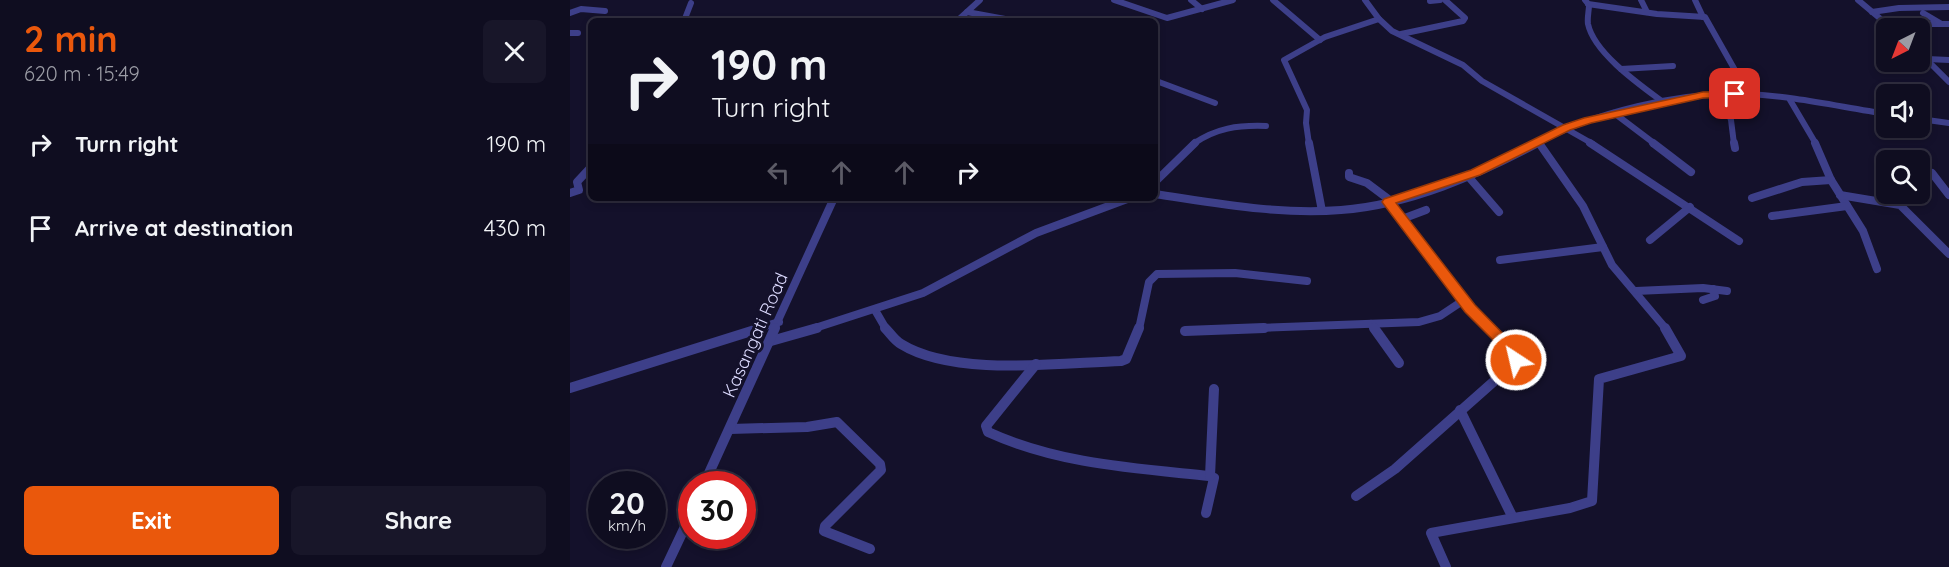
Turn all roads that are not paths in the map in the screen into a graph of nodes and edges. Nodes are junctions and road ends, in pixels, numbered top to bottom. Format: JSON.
{"nodes":[{"id":1,"x":980,"y":0,"type":"edge"},
{"id":2,"x":1114,"y":0,"type":"edge"},
{"id":3,"x":1191,"y":0,"type":"edge"},
{"id":4,"x":1233,"y":0,"type":"edge"},
{"id":5,"x":1273,"y":0,"type":"edge"},
{"id":6,"x":1365,"y":0,"type":"edge"},
{"id":7,"x":1440,"y":0,"type":"edge"},
{"id":8,"x":1445,"y":0,"type":"edge"},
{"id":9,"x":1641,"y":0,"type":"edge"},
{"id":10,"x":1695,"y":0,"type":"edge"},
{"id":11,"x":1858,"y":0,"type":"edge"},
{"id":12,"x":1430,"y":1,"type":"edge"},
{"id":13,"x":1586,"y":2,"type":"edge"},
{"id":14,"x":691,"y":3,"type":"dead end"},
{"id":15,"x":570,"y":7,"type":"edge"},
{"id":16,"x":1949,"y":7,"type":"edge"},
{"id":17,"x":581,"y":9,"type":"junction"},
{"id":18,"x":1202,"y":9,"type":"junction"},
{"id":19,"x":605,"y":11,"type":"dead end"},
{"id":20,"x":967,"y":12,"type":"junction"},
{"id":21,"x":1647,"y":12,"type":"junction"},
{"id":22,"x":1872,"y":12,"type":"junction"},
{"id":23,"x":570,"y":13,"type":"edge"},
{"id":24,"x":1923,"y":13,"type":"dead end"},
{"id":25,"x":1703,"y":17,"type":"junction"},
{"id":26,"x":685,"y":18,"type":"edge"},
{"id":27,"x":960,"y":18,"type":"edge"},
{"id":28,"x":1000,"y":18,"type":"edge"},
{"id":29,"x":1879,"y":18,"type":"edge"},
{"id":30,"x":1379,"y":19,"type":"junction"},
{"id":31,"x":1930,"y":24,"type":"edge"},
{"id":32,"x":1940,"y":24,"type":"junction"},
{"id":33,"x":1949,"y":24,"type":"edge"},
{"id":34,"x":570,"y":33,"type":"edge"},
{"id":35,"x":578,"y":33,"type":"dead end"},
{"id":36,"x":1400,"y":34,"type":"junction"},
{"id":37,"x":1320,"y":40,"type":"junction"},
{"id":38,"x":1930,"y":59,"type":"edge"},
{"id":39,"x":1949,"y":60,"type":"edge"},
{"id":40,"x":1930,"y":62,"type":"edge"},
{"id":41,"x":1673,"y":66,"type":"dead end"},
{"id":42,"x":1621,"y":69,"type":"junction"},
{"id":43,"x":1940,"y":72,"type":"junction"},
{"id":44,"x":1949,"y":73,"type":"edge"},
{"id":45,"x":1949,"y":82,"type":"edge"},
{"id":46,"x":1158,"y":83,"type":"edge"},
{"id":47,"x":1721,"y":93,"type":"junction"},
{"id":48,"x":1749,"y":95,"type":"junction"},
{"id":49,"x":1790,"y":100,"type":"junction"},
{"id":50,"x":1663,"y":102,"type":"junction"},
{"id":51,"x":1215,"y":103,"type":"dead end"},
{"id":52,"x":1876,"y":112,"type":"edge"},
{"id":53,"x":1614,"y":113,"type":"junction"},
{"id":54,"x":1930,"y":120,"type":"edge"},
{"id":55,"x":1949,"y":123,"type":"edge"},
{"id":56,"x":1266,"y":126,"type":"dead end"},
{"id":57,"x":1567,"y":128,"type":"junction"},
{"id":58,"x":1539,"y":142,"type":"junction"},
{"id":59,"x":1735,"y":148,"type":"dead end"},
{"id":60,"x":588,"y":170,"type":"edge"},
{"id":61,"x":1691,"y":172,"type":"dead end"},
{"id":62,"x":1349,"y":173,"type":"dead end"},
{"id":63,"x":1932,"y":173,"type":"dead end"},
{"id":64,"x":1467,"y":175,"type":"junction"},
{"id":65,"x":1158,"y":179,"type":"edge"},
{"id":66,"x":1831,"y":180,"type":"junction"},
{"id":67,"x":570,"y":193,"type":"edge"},
{"id":68,"x":1158,"y":194,"type":"edge"},
{"id":69,"x":1840,"y":195,"type":"junction"},
{"id":70,"x":1949,"y":195,"type":"edge"},
{"id":71,"x":1752,"y":198,"type":"dead end"},
{"id":72,"x":833,"y":201,"type":"edge"},
{"id":73,"x":1122,"y":201,"type":"edge"},
{"id":74,"x":1389,"y":201,"type":"junction"},
{"id":75,"x":1847,"y":206,"type":"junction"},
{"id":76,"x":1690,"y":207,"type":"junction"},
{"id":77,"x":1426,"y":210,"type":"dead end"},
{"id":78,"x":1322,"y":211,"type":"junction"},
{"id":79,"x":1499,"y":212,"type":"dead end"},
{"id":80,"x":1772,"y":216,"type":"dead end"},
{"id":81,"x":1402,"y":219,"type":"junction"},
{"id":82,"x":1650,"y":240,"type":"dead end"},
{"id":83,"x":1739,"y":241,"type":"dead end"},
{"id":84,"x":1603,"y":247,"type":"junction"},
{"id":85,"x":1949,"y":254,"type":"edge"},
{"id":86,"x":1500,"y":260,"type":"dead end"},
{"id":87,"x":1877,"y":269,"type":"dead end"},
{"id":88,"x":1307,"y":281,"type":"dead end"},
{"id":89,"x":1713,"y":289,"type":"junction"},
{"id":90,"x":1636,"y":291,"type":"junction"},
{"id":91,"x":1727,"y":291,"type":"dead end"},
{"id":92,"x":1464,"y":300,"type":"junction"},
{"id":93,"x":1703,"y":300,"type":"dead end"},
{"id":94,"x":875,"y":310,"type":"junction"},
{"id":95,"x":779,"y":322,"type":"junction"},
{"id":96,"x":1371,"y":324,"type":"junction"},
{"id":97,"x":1185,"y":331,"type":"dead end"},
{"id":98,"x":771,"y":341,"type":"junction"},
{"id":99,"x":1399,"y":363,"type":"dead end"},
{"id":100,"x":1036,"y":364,"type":"junction"},
{"id":101,"x":570,"y":388,"type":"edge"},
{"id":102,"x":1214,"y":389,"type":"dead end"},
{"id":103,"x":1461,"y":410,"type":"junction"},
{"id":104,"x":729,"y":429,"type":"junction"},
{"id":105,"x":710,"y":471,"type":"edge"},
{"id":106,"x":1210,"y":476,"type":"junction"},
{"id":107,"x":1356,"y":496,"type":"dead end"},
{"id":108,"x":1206,"y":513,"type":"dead end"},
{"id":109,"x":1513,"y":518,"type":"junction"},
{"id":110,"x":678,"y":542,"type":"edge"},
{"id":111,"x":870,"y":549,"type":"dead end"},
{"id":112,"x":666,"y":567,"type":"edge"},
{"id":113,"x":1446,"y":567,"type":"edge"}],
"edges":[{"from":1,"to":20,"type":"street"},
{"from":2,"to":18,"type":"street"},
{"from":3,"to":18,"type":"street"},
{"from":4,"to":18,"type":"street"},
{"from":5,"to":37,"type":"street"},
{"from":6,"to":30,"type":"street"},
{"from":7,"to":12,"type":"street"},
{"from":8,"to":36,"type":"street"},
{"from":9,"to":21,"type":"street"},
{"from":10,"to":25,"type":"street"},
{"from":11,"to":22,"type":"street"},
{"from":13,"to":21,"type":"street"},
{"from":13,"to":42,"type":"street"},
{"from":14,"to":26,"type":"street"},
{"from":15,"to":17,"type":"street"},
{"from":16,"to":22,"type":"street"},
{"from":17,"to":19,"type":"street"},
{"from":17,"to":23,"type":"street"},
{"from":20,"to":27,"type":"street"},
{"from":20,"to":28,"type":"street"},
{"from":21,"to":25,"type":"street"},
{"from":22,"to":29,"type":"street"},
{"from":24,"to":32,"type":"street"},
{"from":25,"to":48,"type":"street"},
{"from":30,"to":36,"type":"street"},
{"from":30,"to":37,"type":"street"},
{"from":31,"to":32,"type":"street"},
{"from":32,"to":33,"type":"street"},
{"from":34,"to":35,"type":"street"},
{"from":36,"to":57,"type":"street"},
{"from":37,"to":78,"type":"street"},
{"from":38,"to":39,"type":"street"},
{"from":40,"to":43,"type":"street"},
{"from":41,"to":42,"type":"street"},
{"from":42,"to":50,"type":"street"},
{"from":43,"to":44,"type":"street"},
{"from":43,"to":45,"type":"street"},
{"from":46,"to":51,"type":"street"},
{"from":47,"to":48,"type":"street"},
{"from":47,"to":50,"type":"street"},
{"from":47,"to":59,"type":"street"},
{"from":48,"to":49,"type":"street"},
{"from":49,"to":52,"type":"street"},
{"from":49,"to":66,"type":"street"},
{"from":50,"to":53,"type":"street"},
{"from":53,"to":57,"type":"street"},
{"from":53,"to":61,"type":"street"},
{"from":54,"to":55,"type":"street"},
{"from":56,"to":65,"type":"street"},
{"from":57,"to":58,"type":"street"},
{"from":57,"to":76,"type":"street"},
{"from":58,"to":64,"type":"street"},
{"from":58,"to":84,"type":"street"},
{"from":60,"to":67,"type":"street"},
{"from":62,"to":74,"type":"street"},
{"from":63,"to":70,"type":"street"},
{"from":64,"to":74,"type":"street"},
{"from":64,"to":79,"type":"street"},
{"from":66,"to":69,"type":"street"},
{"from":66,"to":71,"type":"street"},
{"from":68,"to":78,"type":"street"},
{"from":69,"to":75,"type":"street"},
{"from":69,"to":85,"type":"street"},
{"from":72,"to":95,"type":"street","name":"Kasangati Road"},
{"from":73,"to":94,"type":"street"},
{"from":74,"to":78,"type":"street"},
{"from":74,"to":81,"type":"street"},
{"from":75,"to":80,"type":"street"},
{"from":75,"to":87,"type":"street"},
{"from":76,"to":82,"type":"street"},
{"from":76,"to":83,"type":"street"},
{"from":77,"to":81,"type":"street"},
{"from":81,"to":92,"type":"street"},
{"from":84,"to":86,"type":"street"},
{"from":84,"to":90,"type":"street"},
{"from":88,"to":100,"type":"street"},
{"from":89,"to":90,"type":"street"},
{"from":89,"to":91,"type":"street"},
{"from":89,"to":93,"type":"street"},
{"from":90,"to":109,"type":"street"},
{"from":92,"to":96,"type":"street"},
{"from":92,"to":103,"type":"street"},
{"from":94,"to":98,"type":"street"},
{"from":94,"to":100,"type":"street"},
{"from":95,"to":98,"type":"street","name":"Kasangati Road"},
{"from":95,"to":101,"type":"street"},
{"from":96,"to":97,"type":"street"},
{"from":96,"to":99,"type":"street"},
{"from":98,"to":104,"type":"street","name":"Kasangati Road"},
{"from":100,"to":106,"type":"street"},
{"from":102,"to":106,"type":"street"},
{"from":103,"to":107,"type":"street"},
{"from":103,"to":109,"type":"street"},
{"from":104,"to":105,"type":"street","name":"Kasangati Road"},
{"from":104,"to":111,"type":"street"},
{"from":106,"to":108,"type":"street"},
{"from":109,"to":113,"type":"street"},
{"from":110,"to":112,"type":"street"}]}
